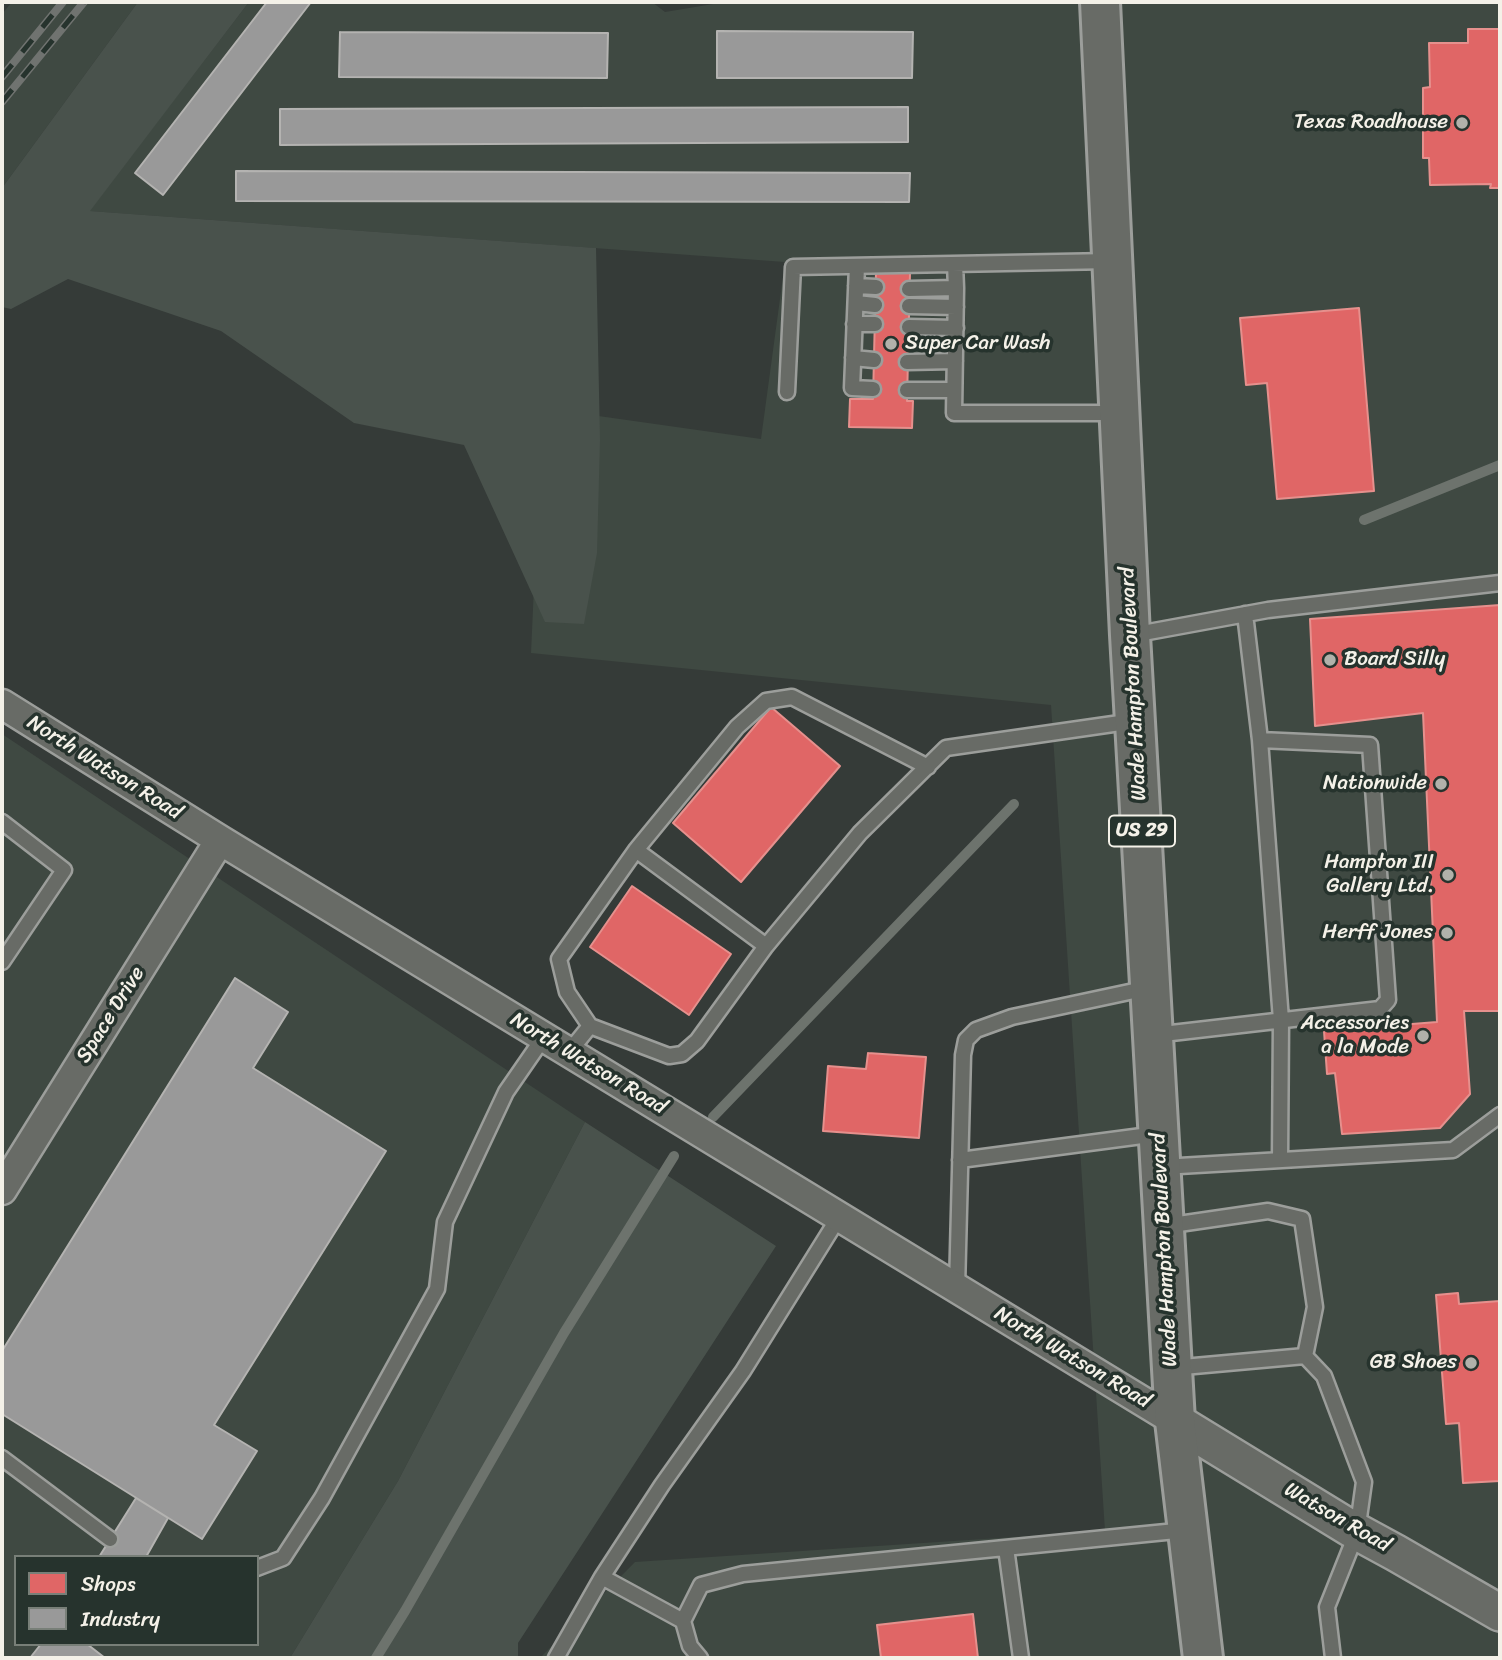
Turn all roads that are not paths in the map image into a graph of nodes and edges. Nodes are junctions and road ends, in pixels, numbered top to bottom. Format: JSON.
{"nodes":[{"id":1,"x":1100,"y":2,"type":"edge"},
{"id":2,"x":1112,"y":261,"type":"junction"},
{"id":3,"x":955,"y":264,"type":"junction"},
{"id":4,"x":857,"y":266,"type":"junction"},
{"id":5,"x":856,"y":286,"type":"junction"},
{"id":6,"x":876,"y":288,"type":"dead end"},
{"id":7,"x":956,"y":288,"type":"junction"},
{"id":8,"x":909,"y":289,"type":"dead end"},
{"id":9,"x":856,"y":303,"type":"junction"},
{"id":10,"x":875,"y":305,"type":"dead end"},
{"id":11,"x":909,"y":306,"type":"dead end"},
{"id":12,"x":956,"y":307,"type":"junction"},
{"id":13,"x":854,"y":324,"type":"junction"},
{"id":14,"x":875,"y":324,"type":"dead end"},
{"id":15,"x":909,"y":327,"type":"dead end"},
{"id":16,"x":956,"y":328,"type":"junction"},
{"id":17,"x":853,"y":358,"type":"junction"},
{"id":18,"x":874,"y":360,"type":"dead end"},
{"id":19,"x":955,"y":361,"type":"junction"},
{"id":20,"x":907,"y":362,"type":"dead end"},
{"id":21,"x":873,"y":389,"type":"dead end"},
{"id":22,"x":907,"y":390,"type":"dead end"},
{"id":23,"x":954,"y":390,"type":"junction"},
{"id":24,"x":787,"y":392,"type":"dead end"},
{"id":25,"x":1119,"y":414,"type":"junction"},
{"id":26,"x":1500,"y":583,"type":"edge"},
{"id":27,"x":1245,"y":614,"type":"junction"},
{"id":28,"x":1130,"y":635,"type":"junction"},
{"id":29,"x":2,"y":704,"type":"edge"},
{"id":30,"x":1135,"y":721,"type":"junction"},
{"id":31,"x":1260,"y":740,"type":"junction"},
{"id":32,"x":928,"y":766,"type":"junction"},
{"id":33,"x":2,"y":822,"type":"edge"},
{"id":34,"x":220,"y":840,"type":"junction"},
{"id":35,"x":636,"y":850,"type":"junction"},
{"id":36,"x":766,"y":946,"type":"junction"},
{"id":37,"x":2,"y":962,"type":"edge"},
{"id":38,"x":1150,"y":988,"type":"junction"},
{"id":39,"x":1281,"y":1020,"type":"junction"},
{"id":40,"x":590,"y":1026,"type":"junction"},
{"id":41,"x":1153,"y":1035,"type":"junction"},
{"id":42,"x":544,"y":1037,"type":"junction"},
{"id":43,"x":569,"y":1052,"type":"junction"},
{"id":44,"x":1500,"y":1115,"type":"edge"},
{"id":45,"x":1159,"y":1151,"type":"junction"},
{"id":46,"x":960,"y":1160,"type":"junction"},
{"id":47,"x":1280,"y":1160,"type":"junction"},
{"id":48,"x":2,"y":1190,"type":"edge"},
{"id":49,"x":839,"y":1217,"type":"junction"},
{"id":50,"x":1164,"y":1227,"type":"junction"},
{"id":51,"x":957,"y":1288,"type":"junction"},
{"id":52,"x":1305,"y":1356,"type":"junction"},
{"id":53,"x":1172,"y":1368,"type":"junction"},
{"id":54,"x":1175,"y":1421,"type":"junction"},
{"id":55,"x":2,"y":1458,"type":"edge"},
{"id":56,"x":1188,"y":1529,"type":"junction"},
{"id":57,"x":1357,"y":1532,"type":"junction"},
{"id":58,"x":110,"y":1539,"type":"dead end"},
{"id":59,"x":1006,"y":1548,"type":"junction"},
{"id":60,"x":259,"y":1567,"type":"edge"},
{"id":61,"x":602,"y":1577,"type":"junction"},
{"id":62,"x":1500,"y":1613,"type":"edge"},
{"id":63,"x":684,"y":1621,"type":"junction"},
{"id":64,"x":555,"y":1658,"type":"edge"},
{"id":65,"x":700,"y":1658,"type":"edge"},
{"id":66,"x":1021,"y":1658,"type":"edge"},
{"id":67,"x":1203,"y":1658,"type":"edge"},
{"id":68,"x":1333,"y":1658,"type":"edge"}],
"edges":[{"from":1,"to":2,"type":"main road","name":"Wade Hampton Boulevard","number":"US 29"},
{"from":2,"to":3,"type":"lane"},
{"from":2,"to":25,"type":"main road","name":"Wade Hampton Boulevard","number":"US 29"},
{"from":3,"to":4,"type":"lane"},
{"from":3,"to":7,"type":"lane"},
{"from":4,"to":5,"type":"lane"},
{"from":4,"to":24,"type":"lane"},
{"from":5,"to":6,"type":"lane"},
{"from":5,"to":9,"type":"lane"},
{"from":7,"to":8,"type":"lane"},
{"from":7,"to":12,"type":"lane"},
{"from":9,"to":10,"type":"lane"},
{"from":9,"to":13,"type":"lane"},
{"from":11,"to":12,"type":"lane"},
{"from":12,"to":16,"type":"lane"},
{"from":13,"to":14,"type":"lane"},
{"from":13,"to":17,"type":"lane"},
{"from":15,"to":16,"type":"lane"},
{"from":16,"to":19,"type":"lane"},
{"from":17,"to":18,"type":"lane"},
{"from":17,"to":21,"type":"lane"},
{"from":19,"to":20,"type":"lane"},
{"from":19,"to":23,"type":"lane"},
{"from":22,"to":23,"type":"lane"},
{"from":23,"to":25,"type":"lane"},
{"from":25,"to":28,"type":"main road","name":"Wade Hampton Boulevard","number":"US 29"},
{"from":26,"to":27,"type":"lane"},
{"from":27,"to":28,"type":"lane"},
{"from":27,"to":31,"type":"lane"},
{"from":28,"to":30,"type":"main road","name":"Wade Hampton Boulevard","number":"US 29"},
{"from":29,"to":34,"type":"street","name":"North Watson Road"},
{"from":30,"to":32,"type":"lane"},
{"from":30,"to":38,"type":"main road","name":"Wade Hampton Boulevard","number":"US 29"},
{"from":31,"to":39,"type":"lane"},
{"from":31,"to":39,"type":"lane"},
{"from":32,"to":35,"type":"lane"},
{"from":32,"to":36,"type":"lane"},
{"from":33,"to":37,"type":"lane"},
{"from":34,"to":42,"type":"street","name":"North Watson Road"},
{"from":34,"to":48,"type":"street","name":"Space Drive"},
{"from":35,"to":36,"type":"lane"},
{"from":35,"to":40,"type":"lane"},
{"from":36,"to":40,"type":"lane"},
{"from":38,"to":41,"type":"main road","name":"Wade Hampton Boulevard","number":"US 29"},
{"from":38,"to":46,"type":"lane"},
{"from":39,"to":41,"type":"lane"},
{"from":39,"to":47,"type":"lane"},
{"from":40,"to":43,"type":"lane"},
{"from":41,"to":45,"type":"main road","name":"Wade Hampton Boulevard","number":"US 29"},
{"from":42,"to":43,"type":"street","name":"North Watson Road"},
{"from":42,"to":60,"type":"lane"},
{"from":43,"to":49,"type":"street","name":"North Watson Road"},
{"from":44,"to":47,"type":"lane"},
{"from":45,"to":46,"type":"lane"},
{"from":45,"to":47,"type":"lane"},
{"from":45,"to":50,"type":"main road","name":"Wade Hampton Boulevard","number":"US 29"},
{"from":46,"to":51,"type":"lane"},
{"from":49,"to":51,"type":"street","name":"North Watson Road"},
{"from":49,"to":61,"type":"lane"},
{"from":50,"to":52,"type":"lane"},
{"from":50,"to":53,"type":"main road","name":"Wade Hampton Boulevard","number":"US 29"},
{"from":51,"to":54,"type":"street","name":"North Watson Road"},
{"from":52,"to":53,"type":"lane"},
{"from":52,"to":57,"type":"lane"},
{"from":53,"to":54,"type":"main road","name":"Wade Hampton Boulevard","number":"US 29"},
{"from":54,"to":56,"type":"main road","name":"Wade Hampton Boulevard","number":"US 29"},
{"from":54,"to":57,"type":"street","name":"Watson Road"},
{"from":55,"to":58,"type":"lane"},
{"from":56,"to":59,"type":"lane"},
{"from":56,"to":67,"type":"main road","name":"Wade Hampton Boulevard","number":"US 29"},
{"from":57,"to":62,"type":"street","name":"Watson Road"},
{"from":57,"to":68,"type":"lane"},
{"from":59,"to":63,"type":"lane"},
{"from":59,"to":66,"type":"lane"},
{"from":61,"to":63,"type":"lane"},
{"from":61,"to":64,"type":"lane"},
{"from":63,"to":65,"type":"lane"}]}
